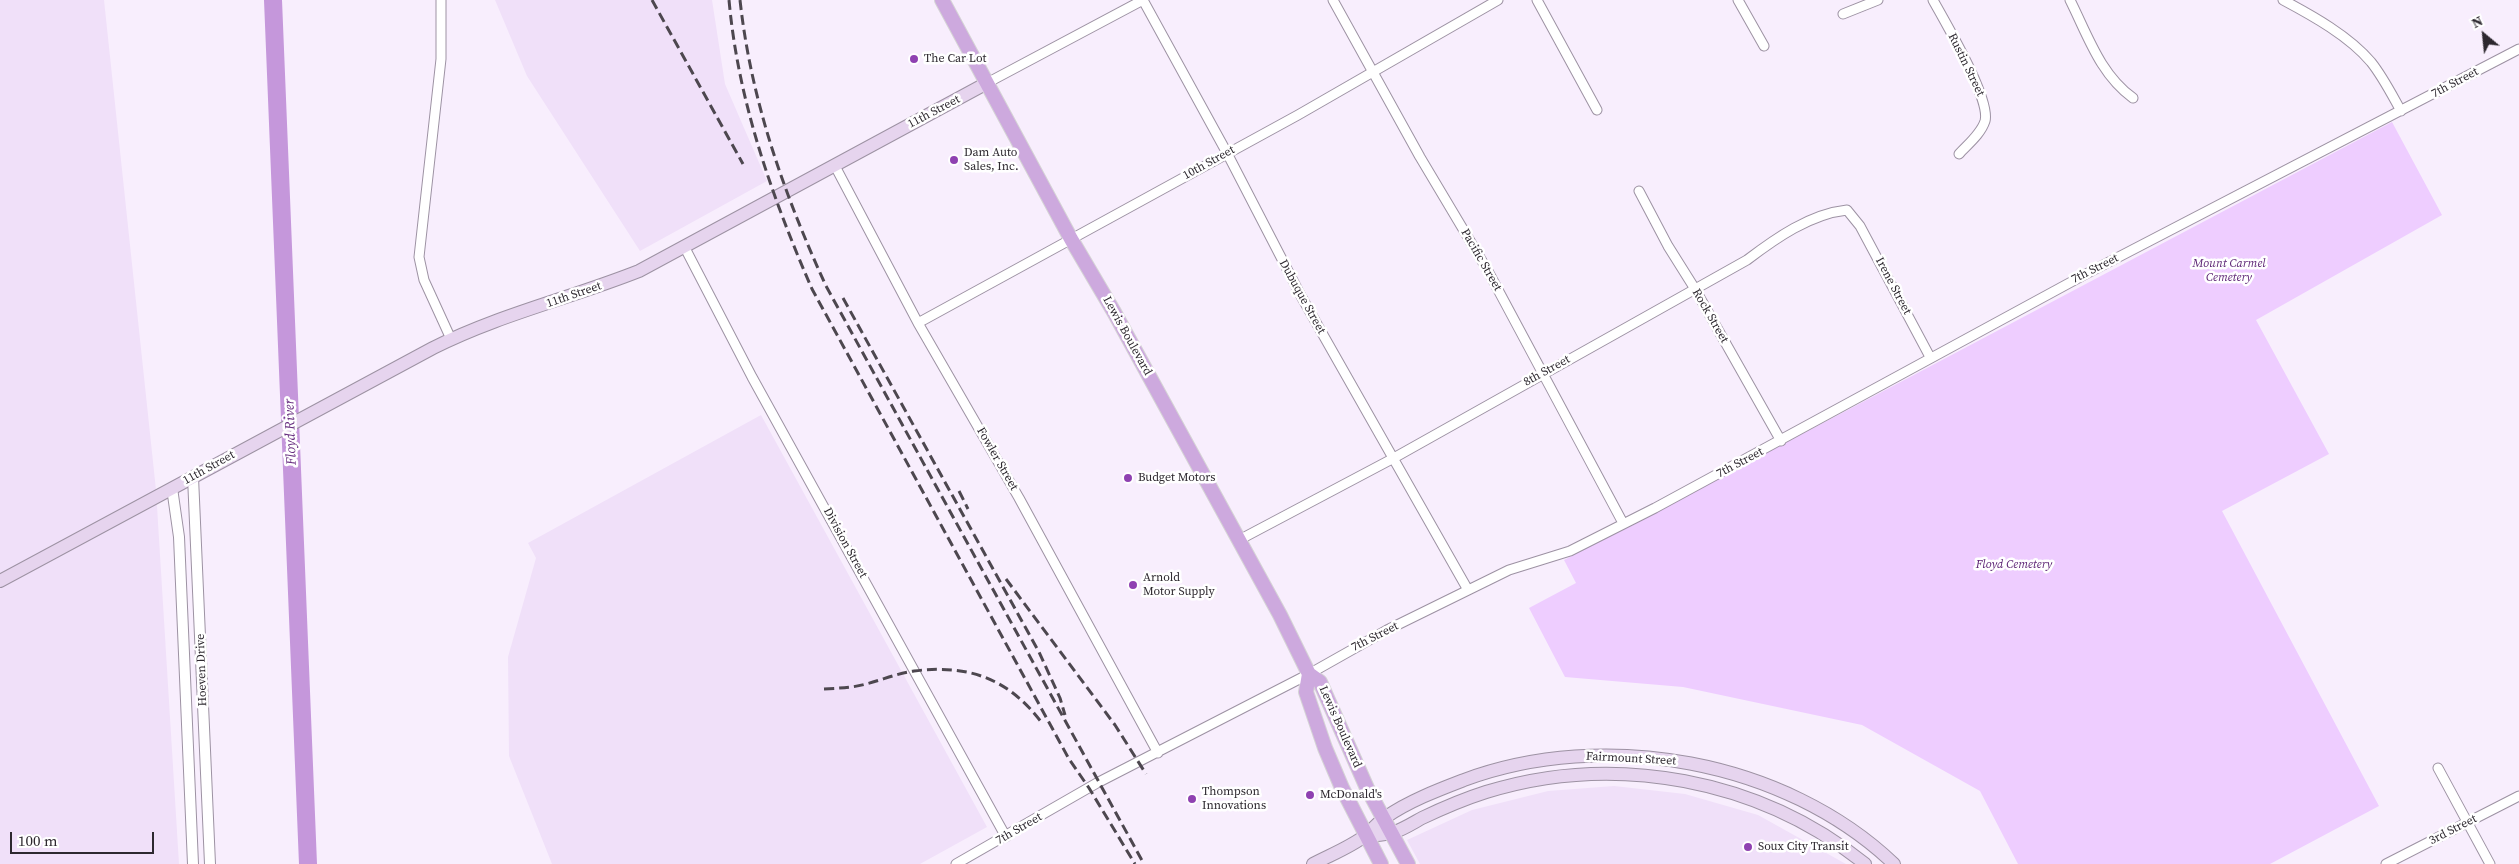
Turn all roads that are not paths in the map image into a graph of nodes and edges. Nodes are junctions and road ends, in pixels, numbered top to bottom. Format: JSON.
{"nodes":[{"id":1,"x":441,"y":0,"type":"edge"},
{"id":2,"x":942,"y":0,"type":"edge"},
{"id":3,"x":1143,"y":0,"type":"edge"},
{"id":4,"x":1333,"y":0,"type":"edge"},
{"id":5,"x":1498,"y":0,"type":"edge"},
{"id":6,"x":1537,"y":0,"type":"edge"},
{"id":7,"x":1738,"y":0,"type":"edge"},
{"id":8,"x":1878,"y":0,"type":"edge"},
{"id":9,"x":1933,"y":0,"type":"edge"},
{"id":10,"x":2070,"y":0,"type":"edge"},
{"id":11,"x":2283,"y":0,"type":"edge"},
{"id":12,"x":1843,"y":14,"type":"dead end"},
{"id":13,"x":1764,"y":46,"type":"dead end"},
{"id":14,"x":2519,"y":50,"type":"edge"},
{"id":15,"x":1372,"y":72,"type":"junction"},
{"id":16,"x":987,"y":84,"type":"junction"},
{"id":17,"x":2133,"y":98,"type":"dead end"},
{"id":18,"x":1597,"y":110,"type":"dead end"},
{"id":19,"x":2401,"y":111,"type":"junction"},
{"id":20,"x":1227,"y":152,"type":"junction"},
{"id":21,"x":1958,"y":154,"type":"dead end"},
{"id":22,"x":835,"y":166,"type":"junction"},
{"id":23,"x":1639,"y":191,"type":"dead end"},
{"id":24,"x":1853,"y":218,"type":"joint"},
{"id":25,"x":1071,"y":238,"type":"junction"},
{"id":26,"x":685,"y":248,"type":"junction"},
{"id":27,"x":1695,"y":289,"type":"junction"},
{"id":28,"x":918,"y":323,"type":"junction"},
{"id":29,"x":451,"y":339,"type":"junction"},
{"id":30,"x":1930,"y":356,"type":"junction"},
{"id":31,"x":1542,"y":373,"type":"junction"},
{"id":32,"x":1781,"y":440,"type":"junction"},
{"id":33,"x":1392,"y":458,"type":"junction"},
{"id":34,"x":193,"y":477,"type":"junction"},
{"id":35,"x":172,"y":488,"type":"junction"},
{"id":36,"x":1623,"y":523,"type":"junction"},
{"id":37,"x":1239,"y":540,"type":"junction"},
{"id":38,"x":0,"y":581,"type":"edge"},
{"id":39,"x":1468,"y":590,"type":"junction"},
{"id":40,"x":1309,"y":674,"type":"junction"},
{"id":41,"x":1158,"y":753,"type":"junction"},
{"id":42,"x":2438,"y":768,"type":"dead end"},
{"id":43,"x":2519,"y":796,"type":"edge"},
{"id":44,"x":1384,"y":818,"type":"junction"},
{"id":45,"x":2468,"y":822,"type":"junction"},
{"id":46,"x":1391,"y":833,"type":"junction"},
{"id":47,"x":1006,"y":836,"type":"junction"},
{"id":48,"x":1365,"y":836,"type":"junction"},
{"id":49,"x":193,"y":864,"type":"edge"},
{"id":50,"x":210,"y":864,"type":"edge"},
{"id":51,"x":956,"y":864,"type":"edge"},
{"id":52,"x":1313,"y":864,"type":"edge"},
{"id":53,"x":1381,"y":864,"type":"edge"},
{"id":54,"x":1408,"y":864,"type":"edge"},
{"id":55,"x":1865,"y":864,"type":"edge"},
{"id":56,"x":1894,"y":864,"type":"edge"},
{"id":57,"x":2386,"y":864,"type":"edge"},
{"id":58,"x":2490,"y":864,"type":"edge"}],
"edges":[{"from":1,"to":29,"type":"street"},
{"from":2,"to":16,"type":"main road","name":"Lewis Boulevard"},
{"from":3,"to":16,"type":"street","name":"11th Street"},
{"from":3,"to":20,"type":"street","name":"Dubuque Street"},
{"from":4,"to":15,"type":"street","name":"Pacific Street"},
{"from":5,"to":15,"type":"street","name":"10th Street"},
{"from":6,"to":18,"type":"street"},
{"from":7,"to":13,"type":"street"},
{"from":8,"to":12,"type":"street"},
{"from":9,"to":21,"type":"street","name":"Rustin Street"},
{"from":10,"to":17,"type":"street"},
{"from":11,"to":19,"type":"street"},
{"from":14,"to":19,"type":"street","name":"7th Street"},
{"from":15,"to":20,"type":"street","name":"10th Street"},
{"from":15,"to":31,"type":"street","name":"Pacific Street"},
{"from":16,"to":22,"type":"main road","name":"11th Street"},
{"from":16,"to":25,"type":"main road","name":"Lewis Boulevard"},
{"from":19,"to":30,"type":"street","name":"7th Street"},
{"from":20,"to":25,"type":"street","name":"10th Street"},
{"from":20,"to":33,"type":"street","name":"Dubuque Street"},
{"from":22,"to":26,"type":"main road","name":"11th Street"},
{"from":22,"to":28,"type":"street","name":"Fowler Street"},
{"from":23,"to":27,"type":"street","name":"Rock Street"},
{"from":24,"to":27,"type":"street","name":"8th Street"},
{"from":24,"to":30,"type":"street","name":"Irene Street"},
{"from":25,"to":28,"type":"street","name":"10th Street"},
{"from":25,"to":37,"type":"main road","name":"Lewis Boulevard"},
{"from":26,"to":29,"type":"main road","name":"11th Street"},
{"from":26,"to":47,"type":"street","name":"Division Street"},
{"from":27,"to":31,"type":"street","name":"8th Street"},
{"from":27,"to":32,"type":"street","name":"Rock Street"},
{"from":28,"to":41,"type":"street","name":"Fowler Street"},
{"from":29,"to":34,"type":"main road","name":"11th Street"},
{"from":30,"to":32,"type":"street","name":"7th Street"},
{"from":31,"to":33,"type":"street","name":"8th Street"},
{"from":31,"to":36,"type":"street","name":"Pacific Street"},
{"from":32,"to":36,"type":"street","name":"7th Street"},
{"from":33,"to":37,"type":"street","name":"8th Street"},
{"from":33,"to":39,"type":"street","name":"Dubuque Street"},
{"from":34,"to":35,"type":"main road","name":"11th Street"},
{"from":34,"to":50,"type":"street","name":"Hoeven Drive"},
{"from":35,"to":38,"type":"main road","name":"11th Street"},
{"from":35,"to":49,"type":"street","name":"Hoeven Drive"},
{"from":36,"to":39,"type":"street","name":"7th Street"},
{"from":37,"to":40,"type":"main road","name":"Lewis Boulevard"},
{"from":39,"to":40,"type":"street","name":"7th Street"},
{"from":40,"to":41,"type":"street","name":"7th Street"},
{"from":40,"to":44,"type":"main road","name":"Lewis Boulevard"},
{"from":40,"to":48,"type":"main road","name":"Lewis Boulevard"},
{"from":41,"to":47,"type":"street","name":"7th Street"},
{"from":42,"to":45,"type":"street"},
{"from":43,"to":45,"type":"street","name":"3rd Street"},
{"from":44,"to":46,"type":"main road","name":"Lewis Boulevard"},
{"from":44,"to":48,"type":"main road","name":"Fairmount Street"},
{"from":44,"to":56,"type":"main road","name":"Fairmount Street"},
{"from":45,"to":57,"type":"street","name":"3rd Street"},
{"from":45,"to":58,"type":"street"},
{"from":46,"to":48,"type":"main road","name":"Fairmount Street"},
{"from":46,"to":54,"type":"main road","name":"Lewis Boulevard"},
{"from":46,"to":55,"type":"main road","name":"Fairmount Street"},
{"from":47,"to":51,"type":"street","name":"7th Street"},
{"from":48,"to":52,"type":"main road"},
{"from":48,"to":53,"type":"main road","name":"Lewis Boulevard"}]}
